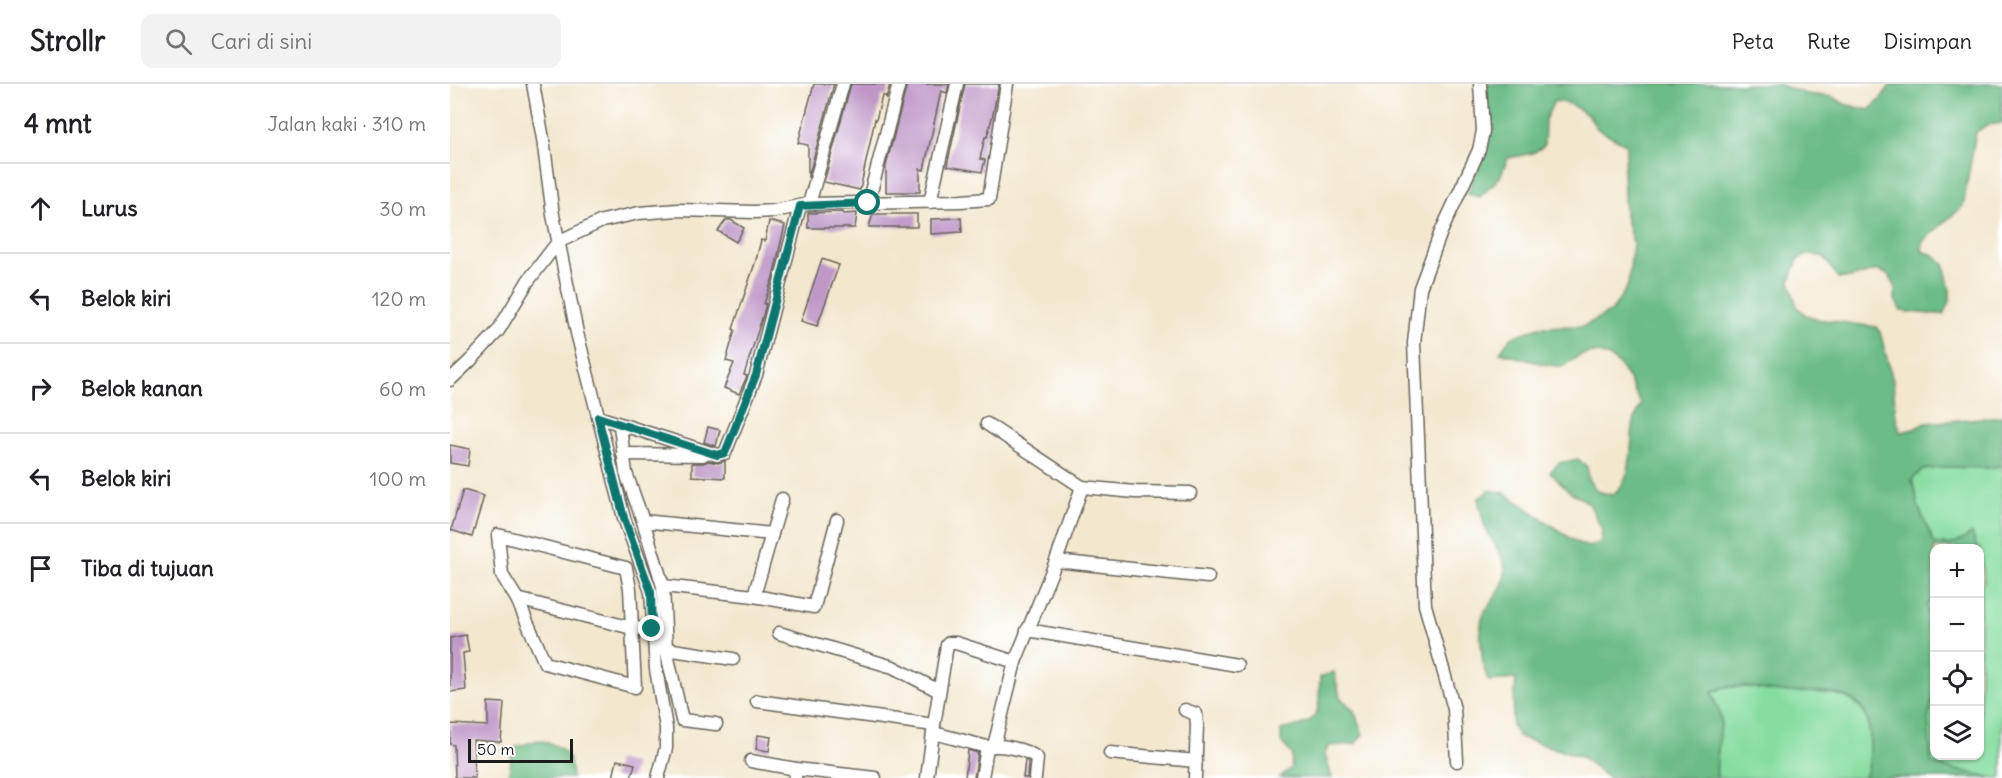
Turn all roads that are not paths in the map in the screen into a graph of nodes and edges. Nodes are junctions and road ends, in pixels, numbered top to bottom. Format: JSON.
{"nodes":[{"id":1,"x":533,"y":84,"type":"edge"},
{"id":2,"x":843,"y":84,"type":"edge"},
{"id":3,"x":898,"y":84,"type":"edge"},
{"id":4,"x":957,"y":84,"type":"edge"},
{"id":5,"x":1007,"y":84,"type":"edge"},
{"id":6,"x":1480,"y":84,"type":"edge"},
{"id":7,"x":930,"y":202,"type":"junction"},
{"id":8,"x":868,"y":203,"type":"junction"},
{"id":9,"x":805,"y":205,"type":"junction"},
{"id":10,"x":558,"y":242,"type":"junction"},
{"id":11,"x":450,"y":380,"type":"edge"},
{"id":12,"x":598,"y":417,"type":"junction"},
{"id":13,"x":987,"y":424,"type":"dead end"},
{"id":14,"x":620,"y":426,"type":"junction"},
{"id":15,"x":623,"y":454,"type":"junction"},
{"id":16,"x":717,"y":455,"type":"junction"},
{"id":17,"x":1082,"y":487,"type":"junction"},
{"id":18,"x":1190,"y":493,"type":"dead end"},
{"id":19,"x":782,"y":500,"type":"dead end"},
{"id":20,"x":837,"y":520,"type":"dead end"},
{"id":21,"x":643,"y":521,"type":"junction"},
{"id":22,"x":772,"y":534,"type":"junction"},
{"id":23,"x":1056,"y":561,"type":"junction"},
{"id":24,"x":1208,"y":577,"type":"dead end"},
{"id":25,"x":663,"y":586,"type":"junction"},
{"id":26,"x":754,"y":596,"type":"junction"},
{"id":27,"x":517,"y":599,"type":"junction"},
{"id":28,"x":632,"y":628,"type":"junction"},
{"id":29,"x":652,"y":629,"type":"junction"},
{"id":30,"x":1027,"y":630,"type":"junction"},
{"id":31,"x":779,"y":633,"type":"dead end"},
{"id":32,"x":666,"y":649,"type":"junction"},
{"id":33,"x":733,"y":659,"type":"dead end"},
{"id":34,"x":1015,"y":662,"type":"junction"},
{"id":35,"x":1237,"y":665,"type":"dead end"},
{"id":36,"x":939,"y":691,"type":"junction"},
{"id":37,"x":757,"y":701,"type":"dead end"},
{"id":38,"x":1185,"y":710,"type":"dead end"},
{"id":39,"x":716,"y":724,"type":"dead end"},
{"id":40,"x":934,"y":729,"type":"junction"},
{"id":41,"x":990,"y":746,"type":"junction"},
{"id":42,"x":1110,"y":753,"type":"dead end"},
{"id":43,"x":751,"y":761,"type":"dead end"},
{"id":44,"x":1196,"y":761,"type":"junction"},
{"id":45,"x":1457,"y":761,"type":"dead end"},
{"id":46,"x":796,"y":773,"type":"edge"},
{"id":47,"x":658,"y":778,"type":"edge"},
{"id":48,"x":875,"y":778,"type":"edge"},
{"id":49,"x":927,"y":778,"type":"edge"},
{"id":50,"x":982,"y":778,"type":"edge"},
{"id":51,"x":1035,"y":778,"type":"edge"},
{"id":52,"x":1195,"y":778,"type":"edge"}],
"edges":[{"from":1,"to":10,"type":"street"},
{"from":2,"to":9,"type":"street"},
{"from":3,"to":8,"type":"street"},
{"from":4,"to":7,"type":"street"},
{"from":5,"to":7,"type":"street"},
{"from":6,"to":45,"type":"street"},
{"from":7,"to":8,"type":"street"},
{"from":8,"to":9,"type":"street"},
{"from":9,"to":10,"type":"street"},
{"from":9,"to":16,"type":"street"},
{"from":10,"to":11,"type":"street"},
{"from":10,"to":12,"type":"street"},
{"from":12,"to":14,"type":"street"},
{"from":12,"to":29,"type":"street"},
{"from":13,"to":17,"type":"street"},
{"from":14,"to":15,"type":"street"},
{"from":14,"to":16,"type":"street"},
{"from":15,"to":16,"type":"street"},
{"from":15,"to":21,"type":"street"},
{"from":17,"to":18,"type":"street"},
{"from":17,"to":23,"type":"street"},
{"from":19,"to":22,"type":"street"},
{"from":20,"to":26,"type":"street"},
{"from":21,"to":22,"type":"street"},
{"from":21,"to":25,"type":"street"},
{"from":22,"to":26,"type":"street"},
{"from":23,"to":24,"type":"street"},
{"from":23,"to":30,"type":"street"},
{"from":25,"to":26,"type":"street"},
{"from":25,"to":32,"type":"street"},
{"from":27,"to":28,"type":"street"},
{"from":27,"to":28,"type":"street"},
{"from":27,"to":28,"type":"street"},
{"from":28,"to":29,"type":"street"},
{"from":29,"to":47,"type":"street"},
{"from":30,"to":34,"type":"street"},
{"from":30,"to":35,"type":"street"},
{"from":31,"to":36,"type":"street"},
{"from":32,"to":33,"type":"street"},
{"from":32,"to":39,"type":"street"},
{"from":34,"to":36,"type":"street"},
{"from":34,"to":41,"type":"street"},
{"from":36,"to":40,"type":"street"},
{"from":37,"to":40,"type":"street"},
{"from":38,"to":44,"type":"street"},
{"from":40,"to":41,"type":"street"},
{"from":40,"to":49,"type":"street"},
{"from":41,"to":50,"type":"street"},
{"from":41,"to":51,"type":"street"},
{"from":42,"to":44,"type":"street"},
{"from":43,"to":46,"type":"street"},
{"from":44,"to":52,"type":"street"},
{"from":46,"to":48,"type":"street"}]}
